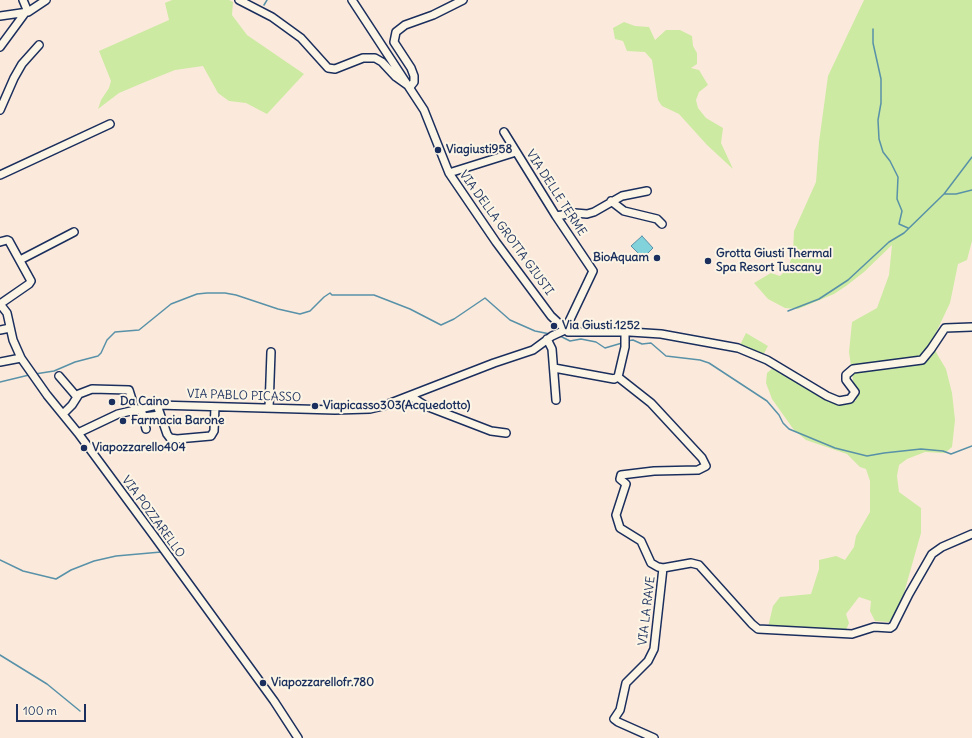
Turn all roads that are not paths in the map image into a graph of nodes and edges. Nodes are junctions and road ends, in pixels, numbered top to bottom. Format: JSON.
{"nodes":[{"id":1,"x":23,"y":0,"type":"edge"},
{"id":2,"x":46,"y":0,"type":"edge"},
{"id":3,"x":239,"y":0,"type":"edge"},
{"id":4,"x":352,"y":0,"type":"edge"},
{"id":5,"x":463,"y":0,"type":"edge"},
{"id":6,"x":27,"y":12,"type":"junction"},
{"id":7,"x":0,"y":16,"type":"edge"},
{"id":8,"x":11,"y":32,"type":"junction"},
{"id":9,"x":0,"y":37,"type":"edge"},
{"id":10,"x":39,"y":45,"type":"dead end"},
{"id":11,"x":0,"y":47,"type":"edge"},
{"id":12,"x":410,"y":87,"type":"junction"},
{"id":13,"x":0,"y":110,"type":"edge"},
{"id":14,"x":110,"y":124,"type":"dead end"},
{"id":15,"x":504,"y":132,"type":"dead end"},
{"id":16,"x":516,"y":152,"type":"junction"},
{"id":17,"x":449,"y":173,"type":"junction"},
{"id":18,"x":0,"y":175,"type":"edge"},
{"id":19,"x":647,"y":191,"type":"dead end"},
{"id":20,"x":611,"y":201,"type":"junction"},
{"id":21,"x":556,"y":216,"type":"junction"},
{"id":22,"x":662,"y":224,"type":"dead end"},
{"id":23,"x":74,"y":232,"type":"dead end"},
{"id":24,"x":0,"y":242,"type":"edge"},
{"id":25,"x":20,"y":260,"type":"junction"},
{"id":26,"x":0,"y":304,"type":"edge"},
{"id":27,"x":972,"y":327,"type":"edge"},
{"id":28,"x":10,"y":328,"type":"junction"},
{"id":29,"x":0,"y":330,"type":"edge"},
{"id":30,"x":565,"y":330,"type":"junction"},
{"id":31,"x":625,"y":332,"type":"junction"},
{"id":32,"x":552,"y":336,"type":"junction"},
{"id":33,"x":271,"y":352,"type":"dead end"},
{"id":34,"x":21,"y":358,"type":"junction"},
{"id":35,"x":0,"y":362,"type":"edge"},
{"id":36,"x":554,"y":368,"type":"junction"},
{"id":37,"x":59,"y":376,"type":"dead end"},
{"id":38,"x":618,"y":377,"type":"junction"},
{"id":39,"x":410,"y":396,"type":"junction"},
{"id":40,"x":77,"y":397,"type":"junction"},
{"id":41,"x":556,"y":400,"type":"dead end"},
{"id":42,"x":157,"y":405,"type":"junction"},
{"id":43,"x":214,"y":406,"type":"junction"},
{"id":44,"x":138,"y":408,"type":"junction"},
{"id":45,"x":269,"y":408,"type":"junction"},
{"id":46,"x":63,"y":414,"type":"junction"},
{"id":47,"x":160,"y":415,"type":"junction"},
{"id":48,"x":143,"y":417,"type":"junction"},
{"id":49,"x":146,"y":429,"type":"dead end"},
{"id":50,"x":78,"y":433,"type":"junction"},
{"id":51,"x":506,"y":433,"type":"dead end"},
{"id":52,"x":972,"y":534,"type":"edge"},
{"id":53,"x":663,"y":568,"type":"junction"},
{"id":54,"x":298,"y":738,"type":"edge"},
{"id":55,"x":654,"y":738,"type":"edge"}],
"edges":[{"from":1,"to":6,"type":"street"},
{"from":2,"to":6,"type":"street"},
{"from":3,"to":12,"type":"street"},
{"from":4,"to":12,"type":"street","name":"VIA DELLA GROTTA GIUSTI"},
{"from":5,"to":12,"type":"street"},
{"from":6,"to":7,"type":"street"},
{"from":6,"to":8,"type":"street"},
{"from":8,"to":9,"type":"street"},
{"from":8,"to":11,"type":"street"},
{"from":10,"to":13,"type":"street"},
{"from":12,"to":17,"type":"street","name":"VIA DELLA GROTTA GIUSTI"},
{"from":14,"to":18,"type":"street"},
{"from":15,"to":16,"type":"street","name":"VIA DELLE TERME"},
{"from":16,"to":17,"type":"street"},
{"from":16,"to":21,"type":"street","name":"VIA DELLE TERME"},
{"from":17,"to":30,"type":"street","name":"VIA DELLA GROTTA GIUSTI"},
{"from":19,"to":20,"type":"street"},
{"from":20,"to":21,"type":"street"},
{"from":20,"to":22,"type":"street"},
{"from":21,"to":30,"type":"street","name":"VIA DELLE TERME"},
{"from":23,"to":25,"type":"street"},
{"from":24,"to":25,"type":"street"},
{"from":25,"to":26,"type":"street"},
{"from":26,"to":28,"type":"street","name":"VIA POZZARELLO"},
{"from":27,"to":31,"type":"street"},
{"from":28,"to":29,"type":"street"},
{"from":28,"to":34,"type":"street","name":"VIA POZZARELLO"},
{"from":30,"to":31,"type":"street"},
{"from":30,"to":32,"type":"street","name":"VIA PABLO PICASSO"},
{"from":31,"to":38,"type":"street"},
{"from":32,"to":36,"type":"street"},
{"from":32,"to":39,"type":"street","name":"VIA PABLO PICASSO"},
{"from":33,"to":45,"type":"street"},
{"from":34,"to":35,"type":"street"},
{"from":34,"to":46,"type":"street","name":"VIA POZZARELLO"},
{"from":36,"to":38,"type":"street"},
{"from":36,"to":41,"type":"street"},
{"from":37,"to":40,"type":"street"},
{"from":38,"to":53,"type":"street"},
{"from":39,"to":45,"type":"street","name":"VIA PABLO PICASSO"},
{"from":39,"to":51,"type":"street"},
{"from":40,"to":44,"type":"street"},
{"from":40,"to":46,"type":"street"},
{"from":42,"to":43,"type":"street","name":"VIA PABLO PICASSO"},
{"from":42,"to":44,"type":"street","name":"VIA PABLO PICASSO"},
{"from":42,"to":47,"type":"street"},
{"from":43,"to":45,"type":"street","name":"VIA PABLO PICASSO"},
{"from":43,"to":47,"type":"street"},
{"from":44,"to":48,"type":"street"},
{"from":44,"to":50,"type":"street","name":"VIA PABLO PICASSO"},
{"from":46,"to":50,"type":"street","name":"VIA POZZARELLO"},
{"from":47,"to":48,"type":"street"},
{"from":48,"to":49,"type":"street"},
{"from":50,"to":54,"type":"street","name":"VIA POZZARELLO"},
{"from":52,"to":53,"type":"street"},
{"from":53,"to":55,"type":"street","name":"VIA LA RAVE"}]}
